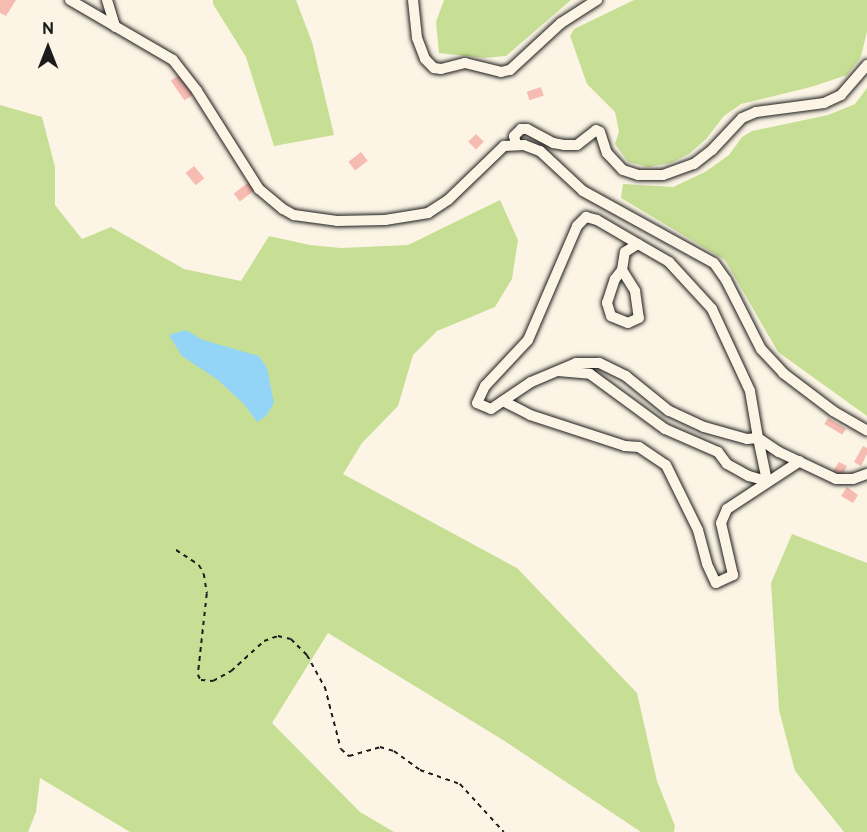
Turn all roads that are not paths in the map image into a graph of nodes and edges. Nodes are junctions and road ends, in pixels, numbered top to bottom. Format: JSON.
{"nodes":[{"id":1,"x":70,"y":0,"type":"edge"},
{"id":2,"x":107,"y":0,"type":"edge"},
{"id":3,"x":413,"y":0,"type":"edge"},
{"id":4,"x":597,"y":0,"type":"edge"},
{"id":5,"x":115,"y":27,"type":"junction"},
{"id":6,"x":867,"y":65,"type":"edge"},
{"id":7,"x":516,"y":144,"type":"junction"},
{"id":8,"x":638,"y":244,"type":"junction"},
{"id":9,"x":622,"y":270,"type":"junction"},
{"id":10,"x":558,"y":370,"type":"junction"},
{"id":11,"x":503,"y":401,"type":"junction"},
{"id":12,"x":867,"y":432,"type":"edge"},
{"id":13,"x":758,"y":438,"type":"junction"},
{"id":14,"x":800,"y":461,"type":"junction"},
{"id":15,"x":867,"y":474,"type":"edge"},
{"id":16,"x":767,"y":481,"type":"junction"}],
"edges":[{"from":1,"to":5,"type":"street"},
{"from":2,"to":5,"type":"street"},
{"from":3,"to":4,"type":"street"},
{"from":5,"to":7,"type":"street"},
{"from":6,"to":7,"type":"street"},
{"from":7,"to":12,"type":"street"},
{"from":8,"to":9,"type":"street"},
{"from":8,"to":11,"type":"street"},
{"from":8,"to":13,"type":"street"},
{"from":9,"to":9,"type":"street"},
{"from":10,"to":11,"type":"street"},
{"from":10,"to":13,"type":"street"},
{"from":10,"to":16,"type":"street"},
{"from":11,"to":16,"type":"street"},
{"from":13,"to":14,"type":"street"},
{"from":13,"to":16,"type":"street"},
{"from":14,"to":15,"type":"street"},
{"from":14,"to":16,"type":"street"}]}
